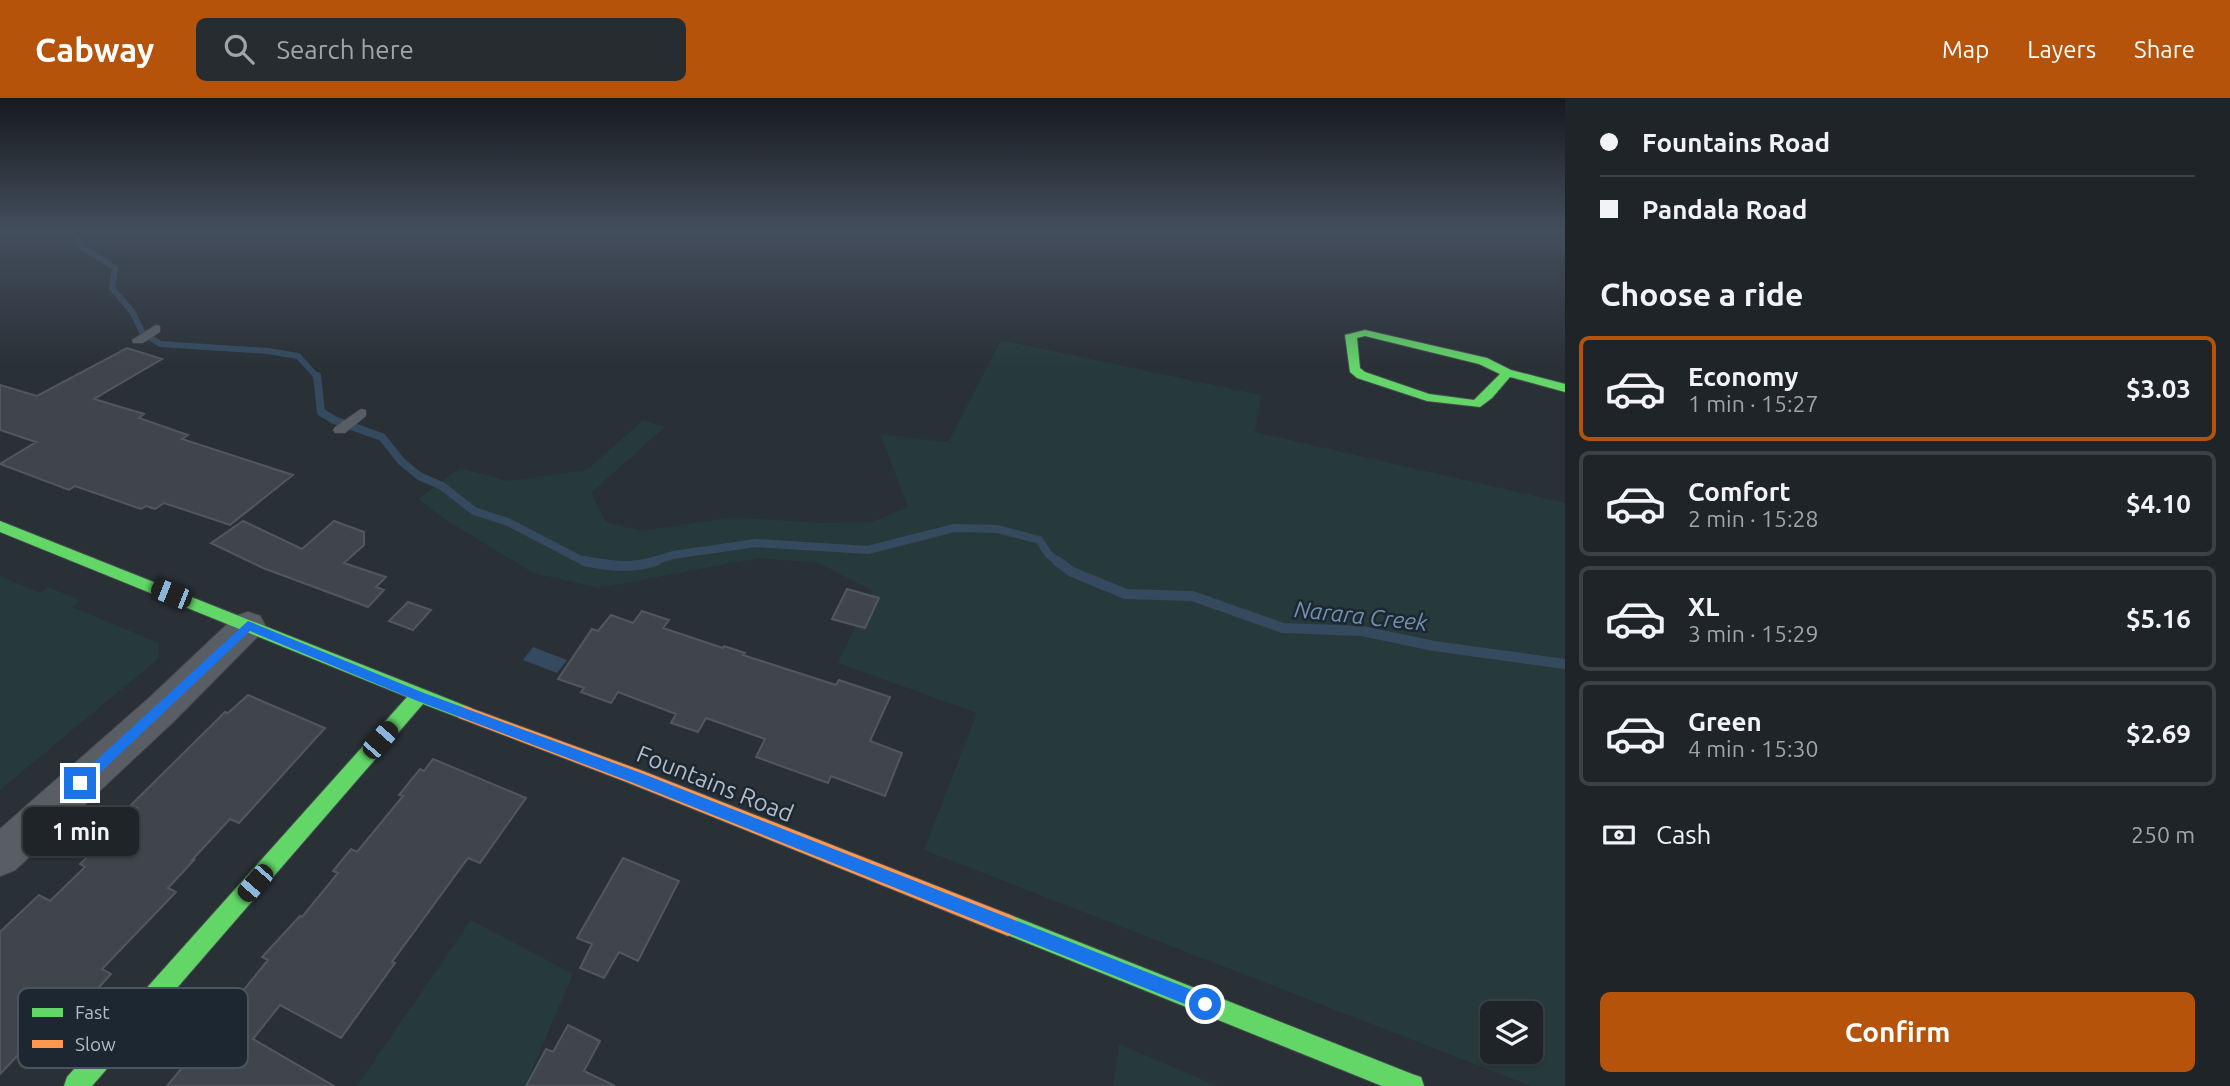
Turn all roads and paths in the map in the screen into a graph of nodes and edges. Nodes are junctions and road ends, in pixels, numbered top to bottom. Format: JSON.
{"nodes":[{"id":1,"x":156,"y":329,"type":"dead end"},
{"id":2,"x":138,"y":340,"type":"dead end"},
{"id":3,"x":1507,"y":373,"type":"junction"},
{"id":4,"x":1565,"y":388,"type":"edge"},
{"id":5,"x":361,"y":414,"type":"dead end"},
{"id":6,"x":340,"y":430,"type":"dead end"},
{"id":7,"x":0,"y":526,"type":"edge"},
{"id":8,"x":248,"y":625,"type":"junction"},
{"id":9,"x":419,"y":696,"type":"junction"},
{"id":10,"x":0,"y":856,"type":"edge"},
{"id":11,"x":162,"y":988,"type":"edge"},
{"id":12,"x":92,"y":1068,"type":"edge"},
{"id":13,"x":76,"y":1086,"type":"edge"},
{"id":14,"x":1412,"y":1086,"type":"edge"}],
"edges":[{"from":1,"to":2,"type":"lane"},
{"from":3,"to":3,"type":"street"},
{"from":3,"to":4,"type":"street"},
{"from":5,"to":6,"type":"lane"},
{"from":7,"to":8,"type":"street","name":"Fountains Road"},
{"from":8,"to":9,"type":"street","name":"Fountains Road"},
{"from":8,"to":10,"type":"street"},
{"from":9,"to":11,"type":"street"},
{"from":9,"to":14,"type":"street","name":"Fountains Road"},
{"from":12,"to":13,"type":"street"}]}
